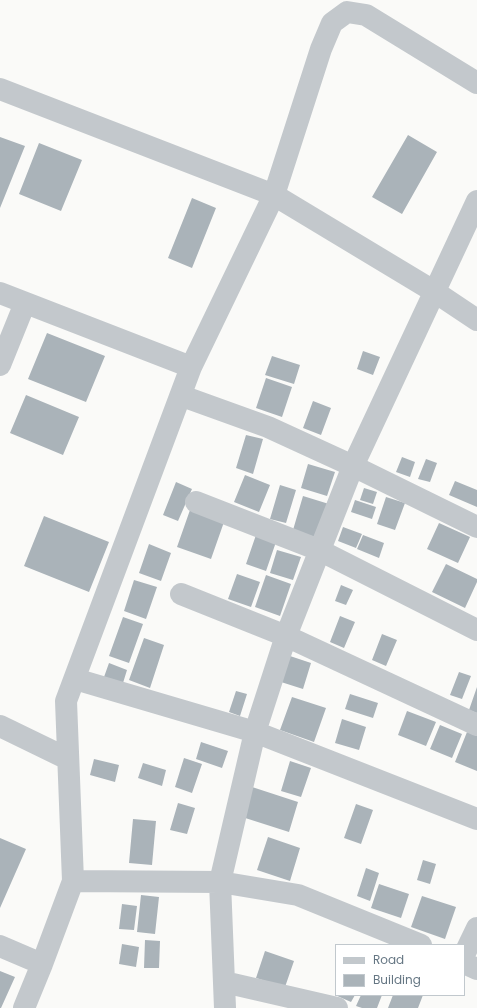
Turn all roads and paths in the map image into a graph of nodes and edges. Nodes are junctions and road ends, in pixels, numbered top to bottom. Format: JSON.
{"nodes":[{"id":1,"x":477,"y":83,"type":"edge"},
{"id":2,"x":0,"y":89,"type":"edge"},
{"id":3,"x":274,"y":194,"type":"junction"},
{"id":4,"x":477,"y":201,"type":"edge"},
{"id":5,"x":435,"y":292,"type":"junction"},
{"id":6,"x":0,"y":293,"type":"edge"},
{"id":7,"x":25,"y":303,"type":"junction"},
{"id":8,"x":477,"y":320,"type":"edge"},
{"id":9,"x":0,"y":365,"type":"edge"},
{"id":10,"x":191,"y":367,"type":"junction"},
{"id":11,"x":182,"y":396,"type":"junction"},
{"id":12,"x":353,"y":466,"type":"junction"},
{"id":13,"x":196,"y":502,"type":"dead end"},
{"id":14,"x":477,"y":527,"type":"edge"},
{"id":15,"x":319,"y":550,"type":"junction"},
{"id":16,"x":181,"y":594,"type":"dead end"},
{"id":17,"x":477,"y":630,"type":"edge"},
{"id":18,"x":286,"y":636,"type":"junction"},
{"id":19,"x":75,"y":679,"type":"junction"},
{"id":20,"x":477,"y":725,"type":"edge"},
{"id":21,"x":0,"y":726,"type":"edge"},
{"id":22,"x":255,"y":732,"type":"junction"},
{"id":23,"x":68,"y":759,"type":"junction"},
{"id":24,"x":477,"y":819,"type":"edge"},
{"id":25,"x":73,"y":881,"type":"junction"},
{"id":26,"x":220,"y":882,"type":"junction"},
{"id":27,"x":477,"y":928,"type":"edge"},
{"id":28,"x":419,"y":944,"type":"edge"},
{"id":29,"x":0,"y":946,"type":"edge"},
{"id":30,"x":465,"y":953,"type":"edge"},
{"id":31,"x":465,"y":963,"type":"edge"},
{"id":32,"x":42,"y":964,"type":"junction"},
{"id":33,"x":477,"y":969,"type":"edge"},
{"id":34,"x":224,"y":982,"type":"junction"},
{"id":35,"x":24,"y":1008,"type":"edge"},
{"id":36,"x":225,"y":1008,"type":"edge"},
{"id":37,"x":337,"y":1008,"type":"edge"}],
"edges":[{"from":1,"to":3,"type":"street"},
{"from":2,"to":3,"type":"street"},
{"from":3,"to":5,"type":"street"},
{"from":3,"to":10,"type":"street"},
{"from":4,"to":5,"type":"street"},
{"from":5,"to":8,"type":"street"},
{"from":5,"to":12,"type":"street"},
{"from":6,"to":7,"type":"street"},
{"from":7,"to":9,"type":"street"},
{"from":7,"to":10,"type":"street"},
{"from":10,"to":11,"type":"street"},
{"from":11,"to":12,"type":"street"},
{"from":11,"to":19,"type":"street"},
{"from":12,"to":14,"type":"street"},
{"from":12,"to":15,"type":"street"},
{"from":13,"to":15,"type":"street"},
{"from":15,"to":17,"type":"street"},
{"from":15,"to":18,"type":"street"},
{"from":16,"to":18,"type":"street"},
{"from":18,"to":20,"type":"street"},
{"from":18,"to":22,"type":"street"},
{"from":19,"to":22,"type":"street"},
{"from":19,"to":23,"type":"street"},
{"from":21,"to":23,"type":"street"},
{"from":22,"to":24,"type":"street"},
{"from":22,"to":26,"type":"street"},
{"from":23,"to":25,"type":"street"},
{"from":25,"to":26,"type":"street"},
{"from":25,"to":32,"type":"street"},
{"from":26,"to":28,"type":"street"},
{"from":26,"to":34,"type":"street"},
{"from":27,"to":30,"type":"street"},
{"from":29,"to":32,"type":"street"},
{"from":31,"to":33,"type":"street"},
{"from":32,"to":35,"type":"street"},
{"from":34,"to":36,"type":"street"},
{"from":34,"to":37,"type":"street"}]}
